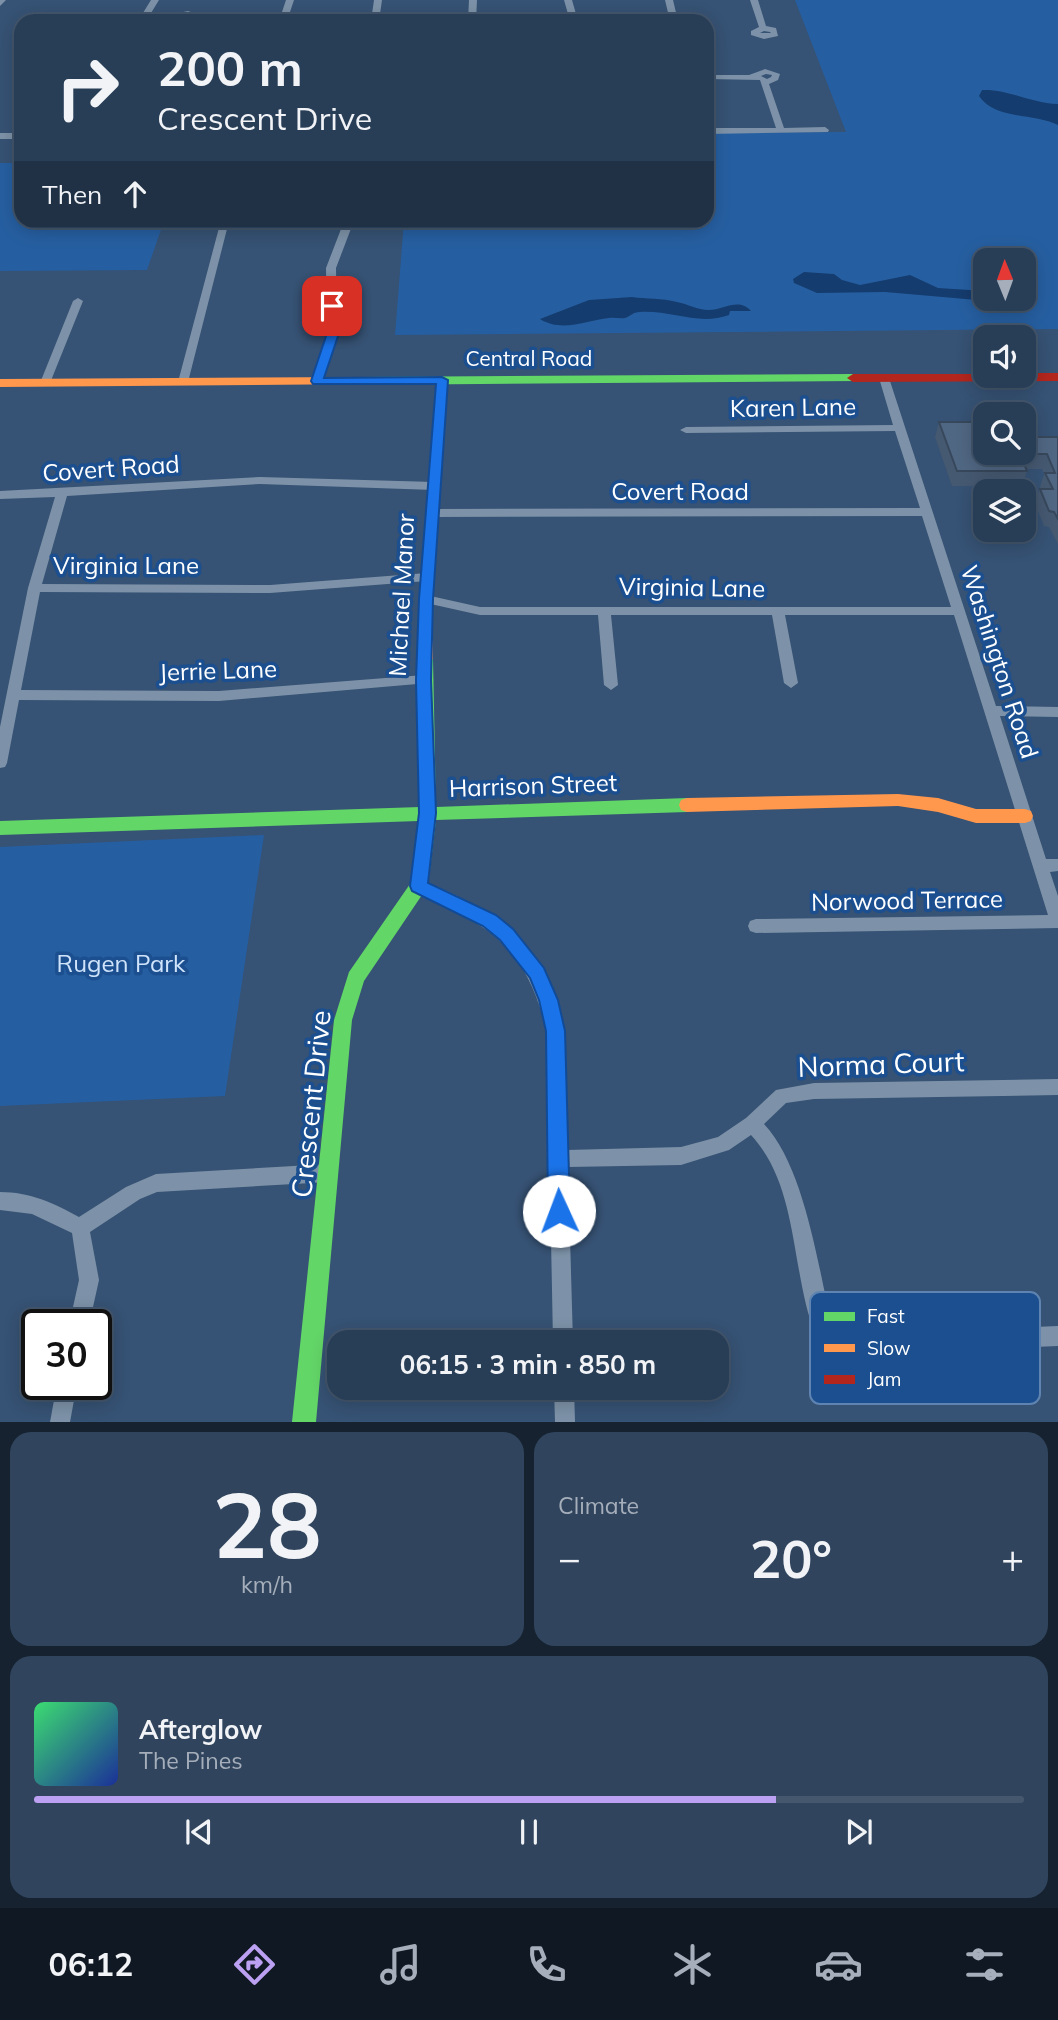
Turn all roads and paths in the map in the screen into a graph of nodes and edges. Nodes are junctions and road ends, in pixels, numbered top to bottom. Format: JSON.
{"nodes":[{"id":1,"x":754,"y":0,"type":"edge"},
{"id":2,"x":763,"y":28,"type":"dead end"},
{"id":3,"x":714,"y":77,"type":"edge"},
{"id":4,"x":714,"y":131,"type":"edge"},
{"id":5,"x":781,"y":131,"type":"junction"},
{"id":6,"x":825,"y":131,"type":"dead end"},
{"id":7,"x":222,"y":228,"type":"edge"},
{"id":8,"x":346,"y":228,"type":"edge"},
{"id":9,"x":78,"y":301,"type":"dead end"},
{"id":10,"x":1058,"y":377,"type":"edge"},
{"id":11,"x":884,"y":378,"type":"junction"},
{"id":12,"x":442,"y":380,"type":"junction"},
{"id":13,"x":317,"y":381,"type":"junction"},
{"id":14,"x":183,"y":382,"type":"junction"},
{"id":15,"x":0,"y":383,"type":"edge"},
{"id":16,"x":46,"y":383,"type":"junction"},
{"id":17,"x":900,"y":428,"type":"junction"},
{"id":18,"x":686,"y":430,"type":"dead end"},
{"id":19,"x":433,"y":486,"type":"junction"},
{"id":20,"x":62,"y":494,"type":"junction"},
{"id":21,"x":0,"y":495,"type":"edge"},
{"id":22,"x":927,"y":512,"type":"junction"},
{"id":23,"x":432,"y":513,"type":"junction"},
{"id":24,"x":427,"y":577,"type":"junction"},
{"id":25,"x":34,"y":588,"type":"junction"},
{"id":26,"x":426,"y":599,"type":"junction"},
{"id":27,"x":604,"y":610,"type":"junction"},
{"id":28,"x":959,"y":611,"type":"junction"},
{"id":29,"x":778,"y":612,"type":"junction"},
{"id":30,"x":424,"y":680,"type":"junction"},
{"id":31,"x":792,"y":683,"type":"dead end"},
{"id":32,"x":611,"y":685,"type":"dead end"},
{"id":33,"x":13,"y":695,"type":"junction"},
{"id":34,"x":991,"y":711,"type":"junction"},
{"id":35,"x":1058,"y":712,"type":"edge"},
{"id":36,"x":0,"y":763,"type":"edge"},
{"id":37,"x":428,"y":813,"type":"junction"},
{"id":38,"x":1025,"y":816,"type":"junction"},
{"id":39,"x":0,"y":828,"type":"edge"},
{"id":40,"x":1058,"y":865,"type":"edge"},
{"id":41,"x":1041,"y":866,"type":"junction"},
{"id":42,"x":419,"y":886,"type":"junction"},
{"id":43,"x":1058,"y":921,"type":"edge"},
{"id":44,"x":756,"y":926,"type":"dead end"},
{"id":45,"x":1058,"y":1087,"type":"edge"},
{"id":46,"x":752,"y":1124,"type":"junction"},
{"id":47,"x":557,"y":1159,"type":"junction"},
{"id":48,"x":329,"y":1173,"type":"junction"},
{"id":49,"x":0,"y":1201,"type":"edge"},
{"id":50,"x":80,"y":1228,"type":"junction"},
{"id":51,"x":814,"y":1292,"type":"edge"},
{"id":52,"x":83,"y":1309,"type":"edge"},
{"id":53,"x":563,"y":1330,"type":"edge"},
{"id":54,"x":1058,"y":1336,"type":"edge"},
{"id":55,"x":1040,"y":1337,"type":"edge"},
{"id":56,"x":64,"y":1400,"type":"edge"},
{"id":57,"x":564,"y":1400,"type":"edge"},
{"id":58,"x":60,"y":1422,"type":"edge"},
{"id":59,"x":304,"y":1422,"type":"edge"},
{"id":60,"x":565,"y":1422,"type":"edge"}],
"edges":[{"from":1,"to":2,"type":"street"},
{"from":3,"to":5,"type":"street"},
{"from":4,"to":5,"type":"street"},
{"from":5,"to":6,"type":"street"},
{"from":7,"to":14,"type":"street"},
{"from":8,"to":13,"type":"street"},
{"from":9,"to":16,"type":"street"},
{"from":10,"to":11,"type":"street","name":"Central Road"},
{"from":11,"to":12,"type":"street","name":"Central Road"},
{"from":11,"to":17,"type":"street","name":"Washington Road"},
{"from":12,"to":13,"type":"street","name":"Central Road"},
{"from":12,"to":19,"type":"street","name":"Michael Manor"},
{"from":13,"to":14,"type":"street","name":"Central Road"},
{"from":14,"to":16,"type":"street","name":"Central Road"},
{"from":15,"to":16,"type":"street","name":"Central Road"},
{"from":17,"to":18,"type":"street","name":"Karen Lane"},
{"from":17,"to":22,"type":"street","name":"Washington Road"},
{"from":19,"to":20,"type":"street","name":"Covert Road"},
{"from":19,"to":23,"type":"street","name":"Michael Manor"},
{"from":20,"to":21,"type":"street","name":"Covert Road"},
{"from":20,"to":25,"type":"street"},
{"from":22,"to":23,"type":"street","name":"Covert Road"},
{"from":22,"to":28,"type":"street","name":"Washington Road"},
{"from":23,"to":24,"type":"street","name":"Michael Manor"},
{"from":24,"to":25,"type":"street","name":"Virginia Lane"},
{"from":24,"to":26,"type":"street","name":"Michael Manor"},
{"from":25,"to":33,"type":"street"},
{"from":26,"to":27,"type":"street","name":"Virginia Lane"},
{"from":26,"to":30,"type":"street","name":"Michael Manor"},
{"from":27,"to":29,"type":"street","name":"Virginia Lane"},
{"from":27,"to":32,"type":"street"},
{"from":28,"to":29,"type":"street","name":"Virginia Lane"},
{"from":28,"to":34,"type":"street","name":"Washington Road"},
{"from":29,"to":31,"type":"street"},
{"from":30,"to":33,"type":"street","name":"Jerrie Lane"},
{"from":30,"to":37,"type":"street","name":"Michael Manor"},
{"from":33,"to":36,"type":"street"},
{"from":34,"to":35,"type":"street"},
{"from":34,"to":38,"type":"street","name":"Washington Road"},
{"from":37,"to":38,"type":"street","name":"Harrison Street"},
{"from":37,"to":39,"type":"street","name":"Harrison Street"},
{"from":37,"to":42,"type":"street","name":"Crescent Drive"},
{"from":38,"to":41,"type":"street","name":"Washington Road"},
{"from":40,"to":41,"type":"street"},
{"from":41,"to":43,"type":"street","name":"Washington Road"},
{"from":42,"to":47,"type":"street"},
{"from":42,"to":48,"type":"street","name":"Crescent Drive"},
{"from":43,"to":44,"type":"street","name":"Norwood Terrace"},
{"from":45,"to":46,"type":"street","name":"Norma Court"},
{"from":46,"to":47,"type":"street","name":"Norma Court"},
{"from":46,"to":51,"type":"street"},
{"from":47,"to":53,"type":"street"},
{"from":48,"to":50,"type":"street"},
{"from":48,"to":59,"type":"street","name":"Crescent Drive"},
{"from":49,"to":50,"type":"street"},
{"from":50,"to":52,"type":"street"},
{"from":54,"to":55,"type":"street"},
{"from":56,"to":58,"type":"street"},
{"from":57,"to":60,"type":"street"}]}
